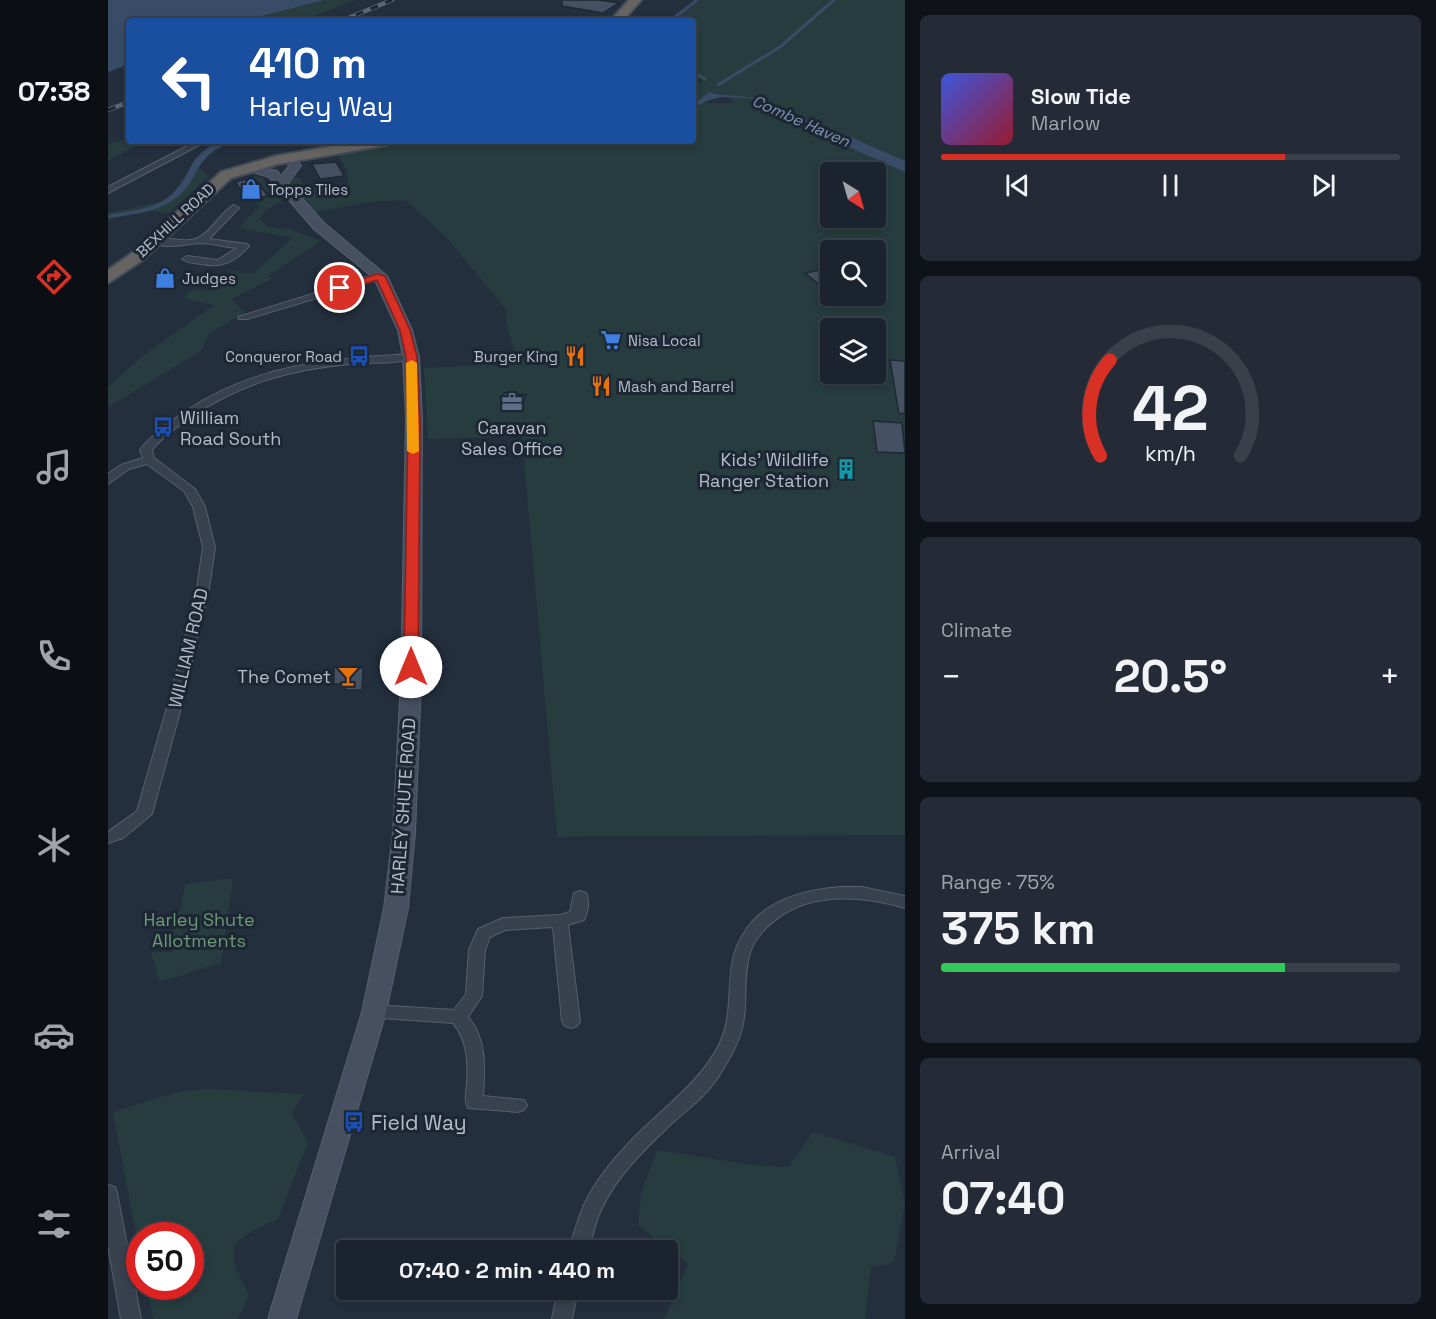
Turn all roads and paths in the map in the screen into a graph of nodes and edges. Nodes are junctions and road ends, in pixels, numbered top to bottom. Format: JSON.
{"nodes":[{"id":1,"x":635,"y":0,"type":"edge"},
{"id":2,"x":619,"y":18,"type":"edge"},
{"id":3,"x":197,"y":144,"type":"edge"},
{"id":4,"x":370,"y":144,"type":"edge"},
{"id":5,"x":283,"y":159,"type":"junction"},
{"id":6,"x":246,"y":168,"type":"junction"},
{"id":7,"x":285,"y":178,"type":"junction"},
{"id":8,"x":108,"y":190,"type":"edge"},
{"id":9,"x":234,"y":208,"type":"dead end"},
{"id":10,"x":155,"y":241,"type":"junction"},
{"id":11,"x":204,"y":241,"type":"junction"},
{"id":12,"x":186,"y":259,"type":"dead end"},
{"id":13,"x":380,"y":276,"type":"junction"},
{"id":14,"x":108,"y":278,"type":"edge"},
{"id":15,"x":243,"y":317,"type":"dead end"},
{"id":16,"x":411,"y":357,"type":"junction"},
{"id":17,"x":149,"y":460,"type":"junction"},
{"id":18,"x":108,"y":480,"type":"edge"},
{"id":19,"x":108,"y":838,"type":"edge"},
{"id":20,"x":580,"y":897,"type":"dead end"},
{"id":21,"x":905,"y":902,"type":"edge"},
{"id":22,"x":560,"y":921,"type":"junction"},
{"id":23,"x":374,"y":1012,"type":"junction"},
{"id":24,"x":458,"y":1017,"type":"junction"},
{"id":25,"x":571,"y":1021,"type":"dead end"},
{"id":26,"x":518,"y":1105,"type":"dead end"},
{"id":27,"x":108,"y":1193,"type":"edge"},
{"id":28,"x":582,"y":1240,"type":"edge"},
{"id":29,"x":566,"y":1300,"type":"edge"},
{"id":30,"x":131,"y":1319,"type":"edge"},
{"id":31,"x":282,"y":1319,"type":"edge"},
{"id":32,"x":562,"y":1319,"type":"edge"}],
"edges":[{"from":1,"to":2,"type":"highway"},
{"from":3,"to":8,"type":"street"},
{"from":4,"to":5,"type":"highway","name":"BEXHILL ROAD"},
{"from":5,"to":6,"type":"highway","name":"BEXHILL ROAD"},
{"from":5,"to":7,"type":"main road","name":"HARLEY SHUTE ROAD"},
{"from":6,"to":7,"type":"main road","name":"HARLEY SHUTE ROAD"},
{"from":6,"to":10,"type":"highway","name":"BEXHILL ROAD"},
{"from":7,"to":13,"type":"main road","name":"HARLEY SHUTE ROAD"},
{"from":9,"to":11,"type":"street"},
{"from":10,"to":11,"type":"street"},
{"from":10,"to":14,"type":"highway","name":"BEXHILL ROAD"},
{"from":11,"to":12,"type":"street"},
{"from":13,"to":15,"type":"street"},
{"from":13,"to":16,"type":"main road","name":"HARLEY SHUTE ROAD"},
{"from":16,"to":17,"type":"street"},
{"from":16,"to":23,"type":"main road","name":"HARLEY SHUTE ROAD"},
{"from":17,"to":18,"type":"street"},
{"from":17,"to":19,"type":"street","name":"WILLIAM ROAD"},
{"from":20,"to":22,"type":"street"},
{"from":21,"to":28,"type":"street"},
{"from":22,"to":24,"type":"street"},
{"from":22,"to":25,"type":"street"},
{"from":23,"to":24,"type":"street"},
{"from":23,"to":31,"type":"main road","name":"HARLEY SHUTE ROAD"},
{"from":24,"to":26,"type":"street"},
{"from":27,"to":30,"type":"street"},
{"from":29,"to":32,"type":"street"}]}
